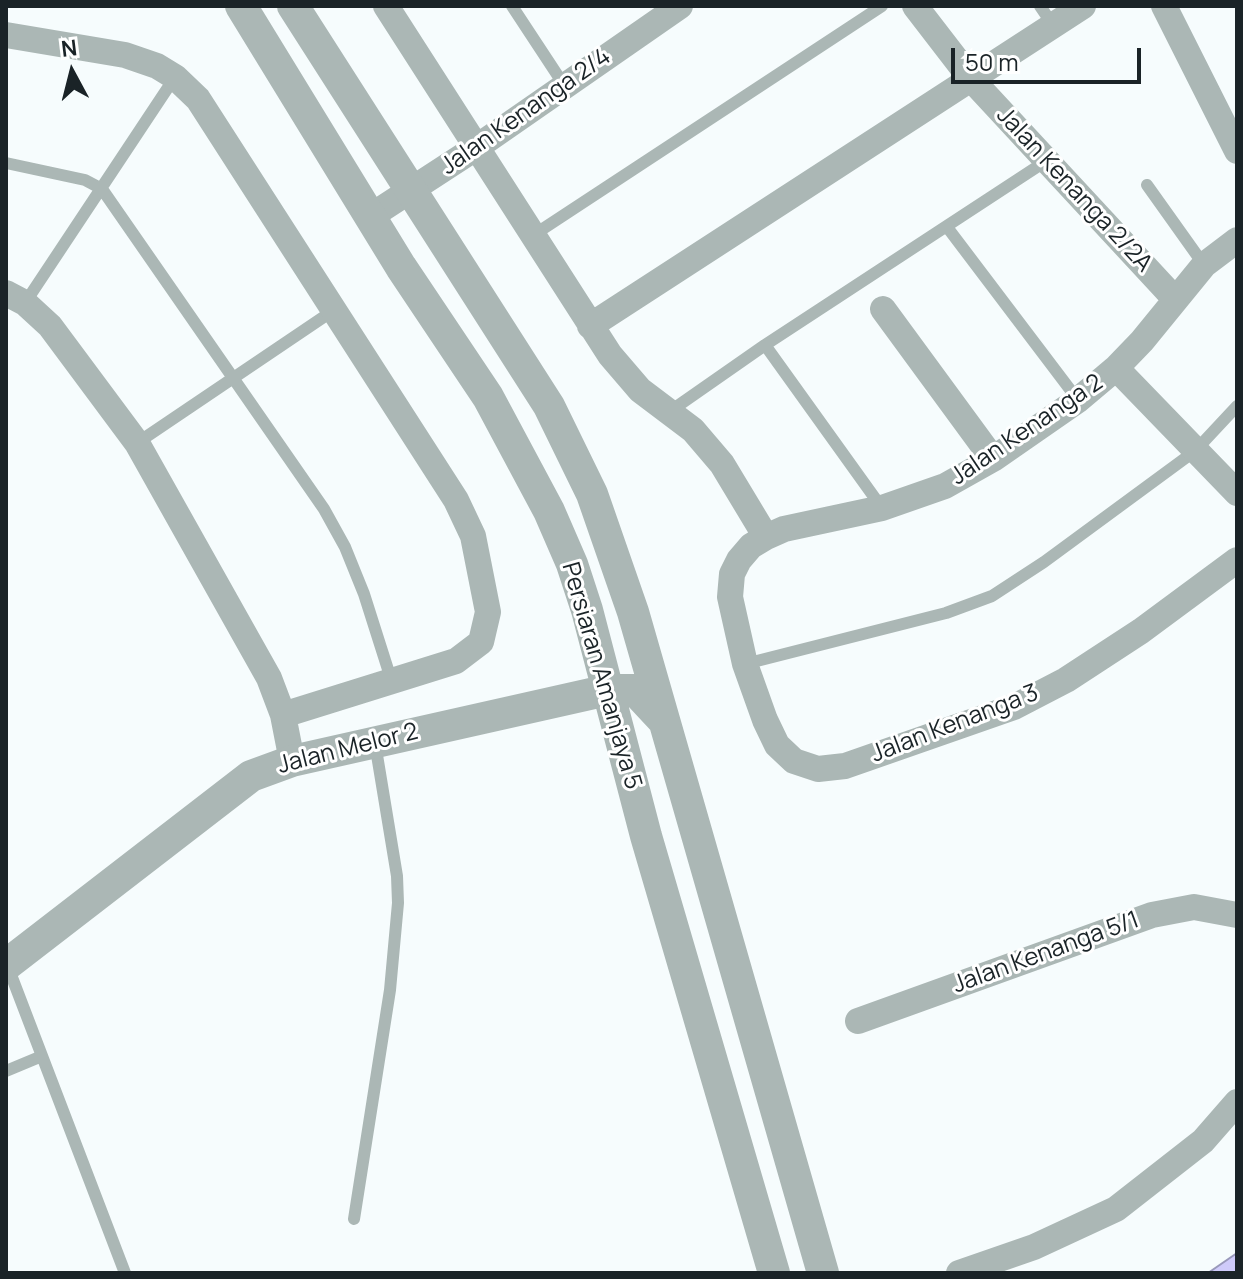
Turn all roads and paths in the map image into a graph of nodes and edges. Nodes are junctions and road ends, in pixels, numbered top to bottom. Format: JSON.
{"nodes":[{"id":1,"x":241,"y":6,"type":"edge"},
{"id":2,"x":293,"y":6,"type":"edge"},
{"id":3,"x":386,"y":6,"type":"edge"},
{"id":4,"x":512,"y":6,"type":"edge"},
{"id":5,"x":680,"y":6,"type":"edge"},
{"id":6,"x":882,"y":6,"type":"edge"},
{"id":7,"x":915,"y":6,"type":"edge"},
{"id":8,"x":1083,"y":6,"type":"edge"},
{"id":9,"x":1164,"y":6,"type":"edge"},
{"id":10,"x":651,"y":14,"type":"edge"},
{"id":11,"x":1047,"y":16,"type":"edge"},
{"id":12,"x":6,"y":35,"type":"edge"},
{"id":13,"x":175,"y":77,"type":"junction"},
{"id":14,"x":972,"y":80,"type":"junction"},
{"id":15,"x":564,"y":85,"type":"junction"},
{"id":16,"x":477,"y":147,"type":"junction"},
{"id":17,"x":1237,"y":151,"type":"edge"},
{"id":18,"x":1046,"y":161,"type":"junction"},
{"id":19,"x":6,"y":163,"type":"edge"},
{"id":20,"x":1147,"y":185,"type":"dead end"},
{"id":21,"x":102,"y":189,"type":"junction"},
{"id":22,"x":412,"y":189,"type":"junction"},
{"id":23,"x":371,"y":216,"type":"junction"},
{"id":24,"x":947,"y":227,"type":"junction"},
{"id":25,"x":532,"y":236,"type":"junction"},
{"id":26,"x":1237,"y":240,"type":"edge"},
{"id":27,"x":1204,"y":265,"type":"junction"},
{"id":28,"x":16,"y":298,"type":"edge"},
{"id":29,"x":1174,"y":298,"type":"junction"},
{"id":30,"x":883,"y":309,"type":"dead end"},
{"id":31,"x":334,"y":310,"type":"junction"},
{"id":32,"x":590,"y":326,"type":"junction"},
{"id":33,"x":765,"y":345,"type":"junction"},
{"id":34,"x":1116,"y":368,"type":"junction"},
{"id":35,"x":234,"y":376,"type":"junction"},
{"id":36,"x":1078,"y":400,"type":"junction"},
{"id":37,"x":1237,"y":406,"type":"edge"},
{"id":38,"x":669,"y":412,"type":"junction"},
{"id":39,"x":137,"y":443,"type":"junction"},
{"id":40,"x":1195,"y":451,"type":"junction"},
{"id":41,"x":993,"y":459,"type":"junction"},
{"id":42,"x":1237,"y":493,"type":"edge"},
{"id":43,"x":882,"y":508,"type":"junction"},
{"id":44,"x":766,"y":537,"type":"junction"},
{"id":45,"x":1237,"y":560,"type":"edge"},
{"id":46,"x":633,"y":612,"type":"junction"},
{"id":47,"x":745,"y":664,"type":"junction"},
{"id":48,"x":391,"y":679,"type":"junction"},
{"id":49,"x":608,"y":690,"type":"junction"},
{"id":50,"x":283,"y":715,"type":"junction"},
{"id":51,"x":665,"y":722,"type":"junction"},
{"id":52,"x":374,"y":741,"type":"junction"},
{"id":53,"x":292,"y":761,"type":"junction"},
{"id":54,"x":1237,"y":915,"type":"edge"},
{"id":55,"x":7,"y":964,"type":"edge"},
{"id":56,"x":858,"y":1021,"type":"dead end"},
{"id":57,"x":42,"y":1056,"type":"junction"},
{"id":58,"x":6,"y":1071,"type":"edge"},
{"id":59,"x":1237,"y":1102,"type":"edge"},
{"id":60,"x":354,"y":1219,"type":"dead end"},
{"id":61,"x":125,"y":1273,"type":"edge"},
{"id":62,"x":774,"y":1273,"type":"edge"},
{"id":63,"x":823,"y":1273,"type":"edge"},
{"id":64,"x":959,"y":1273,"type":"edge"}],
"edges":[{"from":1,"to":23,"type":"street","name":"Persiaran Amanjaya 5"},
{"from":2,"to":22,"type":"street","name":"Persiaran Amanjaya 5"},
{"from":3,"to":16,"type":"street"},
{"from":4,"to":15,"type":"lane"},
{"from":5,"to":10,"type":"street","name":"Jalan Kenanga 2/4"},
{"from":6,"to":25,"type":"lane"},
{"from":7,"to":14,"type":"street","name":"Jalan Kenanga 2/2A"},
{"from":8,"to":11,"type":"street"},
{"from":9,"to":17,"type":"street"},
{"from":10,"to":15,"type":"street","name":"Jalan Kenanga 2/4"},
{"from":11,"to":14,"type":"street"},
{"from":12,"to":13,"type":"street"},
{"from":13,"to":21,"type":"lane"},
{"from":13,"to":31,"type":"street"},
{"from":14,"to":18,"type":"street","name":"Jalan Kenanga 2/2A"},
{"from":14,"to":32,"type":"street"},
{"from":15,"to":16,"type":"street","name":"Jalan Kenanga 2/4"},
{"from":16,"to":22,"type":"street","name":"Jalan Kenanga 2/4"},
{"from":16,"to":25,"type":"street"},
{"from":18,"to":24,"type":"lane"},
{"from":18,"to":29,"type":"street","name":"Jalan Kenanga 2/2A"},
{"from":19,"to":21,"type":"lane"},
{"from":20,"to":27,"type":"lane"},
{"from":21,"to":28,"type":"lane"},
{"from":21,"to":35,"type":"lane"},
{"from":22,"to":23,"type":"street","name":"Jalan Kenanga 2/4"},
{"from":22,"to":46,"type":"street","name":"Persiaran Amanjaya 5"},
{"from":23,"to":49,"type":"street","name":"Persiaran Amanjaya 5"},
{"from":24,"to":33,"type":"lane"},
{"from":24,"to":36,"type":"lane"},
{"from":25,"to":32,"type":"street"},
{"from":26,"to":27,"type":"street","name":"Jalan Kenanga 2"},
{"from":27,"to":29,"type":"street","name":"Jalan Kenanga 2"},
{"from":28,"to":39,"type":"street"},
{"from":29,"to":34,"type":"street","name":"Jalan Kenanga 2"},
{"from":30,"to":41,"type":"street"},
{"from":31,"to":35,"type":"lane"},
{"from":31,"to":48,"type":"street"},
{"from":32,"to":38,"type":"street"},
{"from":33,"to":38,"type":"lane"},
{"from":33,"to":43,"type":"lane"},
{"from":34,"to":36,"type":"street","name":"Jalan Kenanga 2"},
{"from":34,"to":40,"type":"street"},
{"from":35,"to":39,"type":"lane"},
{"from":35,"to":48,"type":"lane"},
{"from":36,"to":41,"type":"street","name":"Jalan Kenanga 2"},
{"from":37,"to":40,"type":"lane"},
{"from":38,"to":44,"type":"street"},
{"from":39,"to":50,"type":"street"},
{"from":40,"to":42,"type":"street"},
{"from":40,"to":47,"type":"lane"},
{"from":41,"to":43,"type":"street","name":"Jalan Kenanga 2"},
{"from":43,"to":44,"type":"street","name":"Jalan Kenanga 2"},
{"from":44,"to":47,"type":"street","name":"Jalan Kenanga 2"},
{"from":45,"to":47,"type":"street","name":"Jalan Kenanga 3"},
{"from":46,"to":49,"type":"street"},
{"from":46,"to":51,"type":"street","name":"Persiaran Amanjaya 5"},
{"from":48,"to":50,"type":"street"},
{"from":49,"to":51,"type":"street"},
{"from":49,"to":52,"type":"street","name":"Jalan Melor 2"},
{"from":49,"to":62,"type":"street","name":"Persiaran Amanjaya 5"},
{"from":50,"to":53,"type":"street"},
{"from":51,"to":63,"type":"street","name":"Persiaran Amanjaya 5"},
{"from":52,"to":53,"type":"street","name":"Jalan Melor 2"},
{"from":52,"to":60,"type":"lane"},
{"from":53,"to":55,"type":"street","name":"Jalan Melor 2"},
{"from":54,"to":56,"type":"street","name":"Jalan Kenanga 5/1"},
{"from":55,"to":57,"type":"lane"},
{"from":57,"to":58,"type":"lane"},
{"from":57,"to":61,"type":"lane"},
{"from":59,"to":64,"type":"street"}]}
